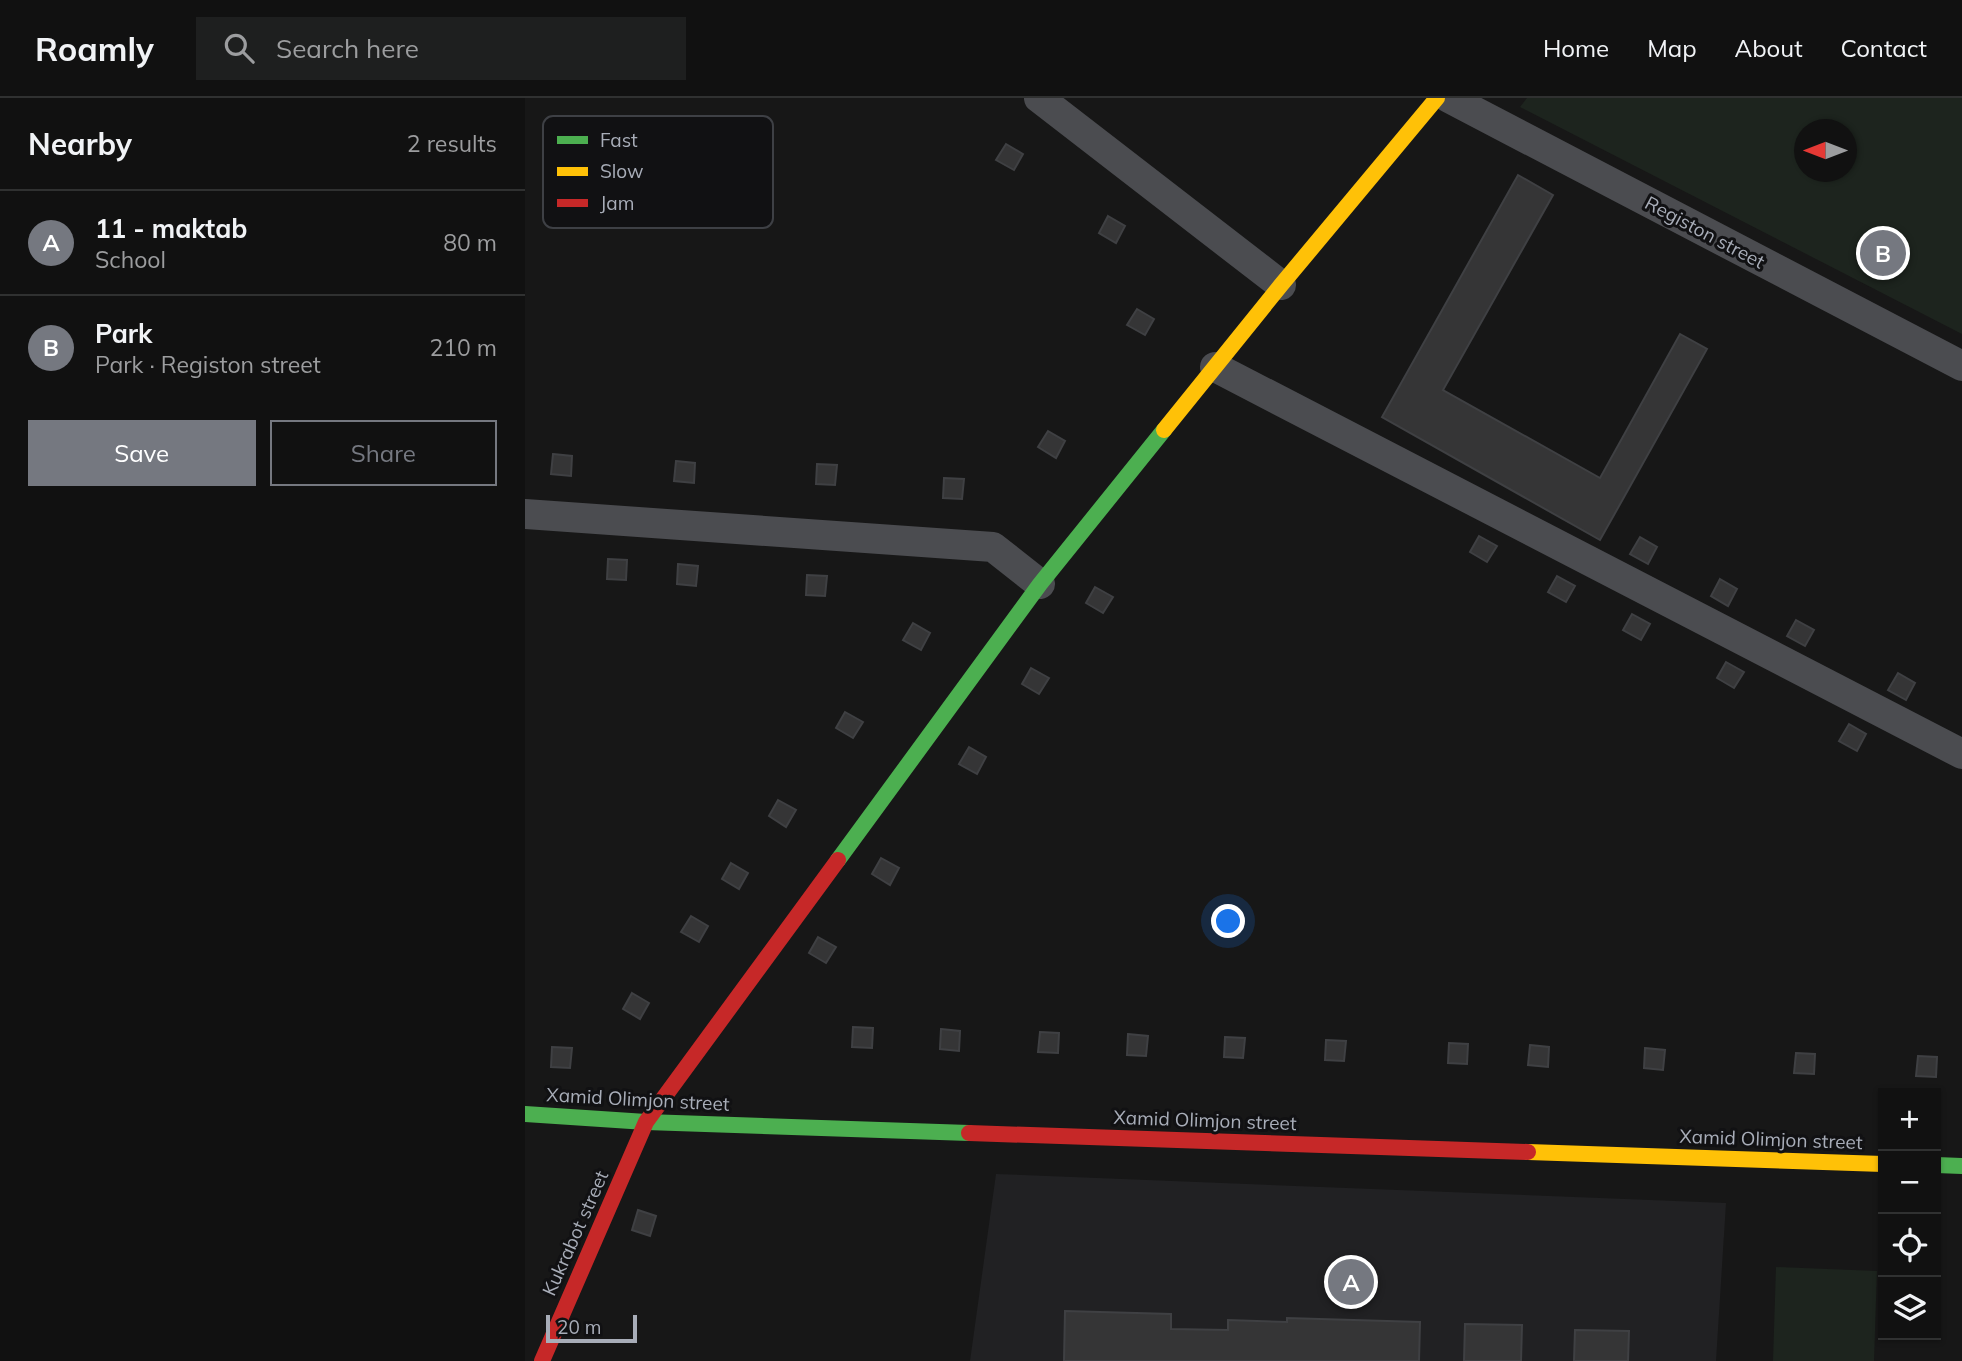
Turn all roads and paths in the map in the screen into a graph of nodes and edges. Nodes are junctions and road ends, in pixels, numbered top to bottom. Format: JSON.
{"nodes":[{"id":1,"x":1039,"y":98,"type":"edge"},
{"id":2,"x":1437,"y":98,"type":"edge"},
{"id":3,"x":1449,"y":98,"type":"edge"},
{"id":4,"x":1281,"y":285,"type":"junction"},
{"id":5,"x":1962,"y":366,"type":"edge"},
{"id":6,"x":1215,"y":367,"type":"junction"},
{"id":7,"x":525,"y":514,"type":"edge"},
{"id":8,"x":1040,"y":584,"type":"junction"},
{"id":9,"x":1962,"y":754,"type":"edge"},
{"id":10,"x":525,"y":1114,"type":"edge"},
{"id":11,"x":646,"y":1122,"type":"junction"},
{"id":12,"x":1878,"y":1164,"type":"edge"},
{"id":13,"x":1941,"y":1165,"type":"edge"},
{"id":14,"x":1962,"y":1166,"type":"edge"},
{"id":15,"x":542,"y":1361,"type":"edge"}],
"edges":[{"from":1,"to":4,"type":"street"},
{"from":2,"to":4,"type":"street","name":"Kukrabot street"},
{"from":3,"to":5,"type":"street","name":"Registon street"},
{"from":4,"to":6,"type":"street","name":"Kukrabot street"},
{"from":6,"to":8,"type":"street","name":"Kukrabot street"},
{"from":6,"to":9,"type":"street"},
{"from":7,"to":8,"type":"street"},
{"from":8,"to":11,"type":"street","name":"Kukrabot street"},
{"from":10,"to":11,"type":"street","name":"Xamid Olimjon street"},
{"from":11,"to":12,"type":"street","name":"Xamid Olimjon street"},
{"from":11,"to":15,"type":"street","name":"Kukrabot street"},
{"from":13,"to":14,"type":"street"}]}
